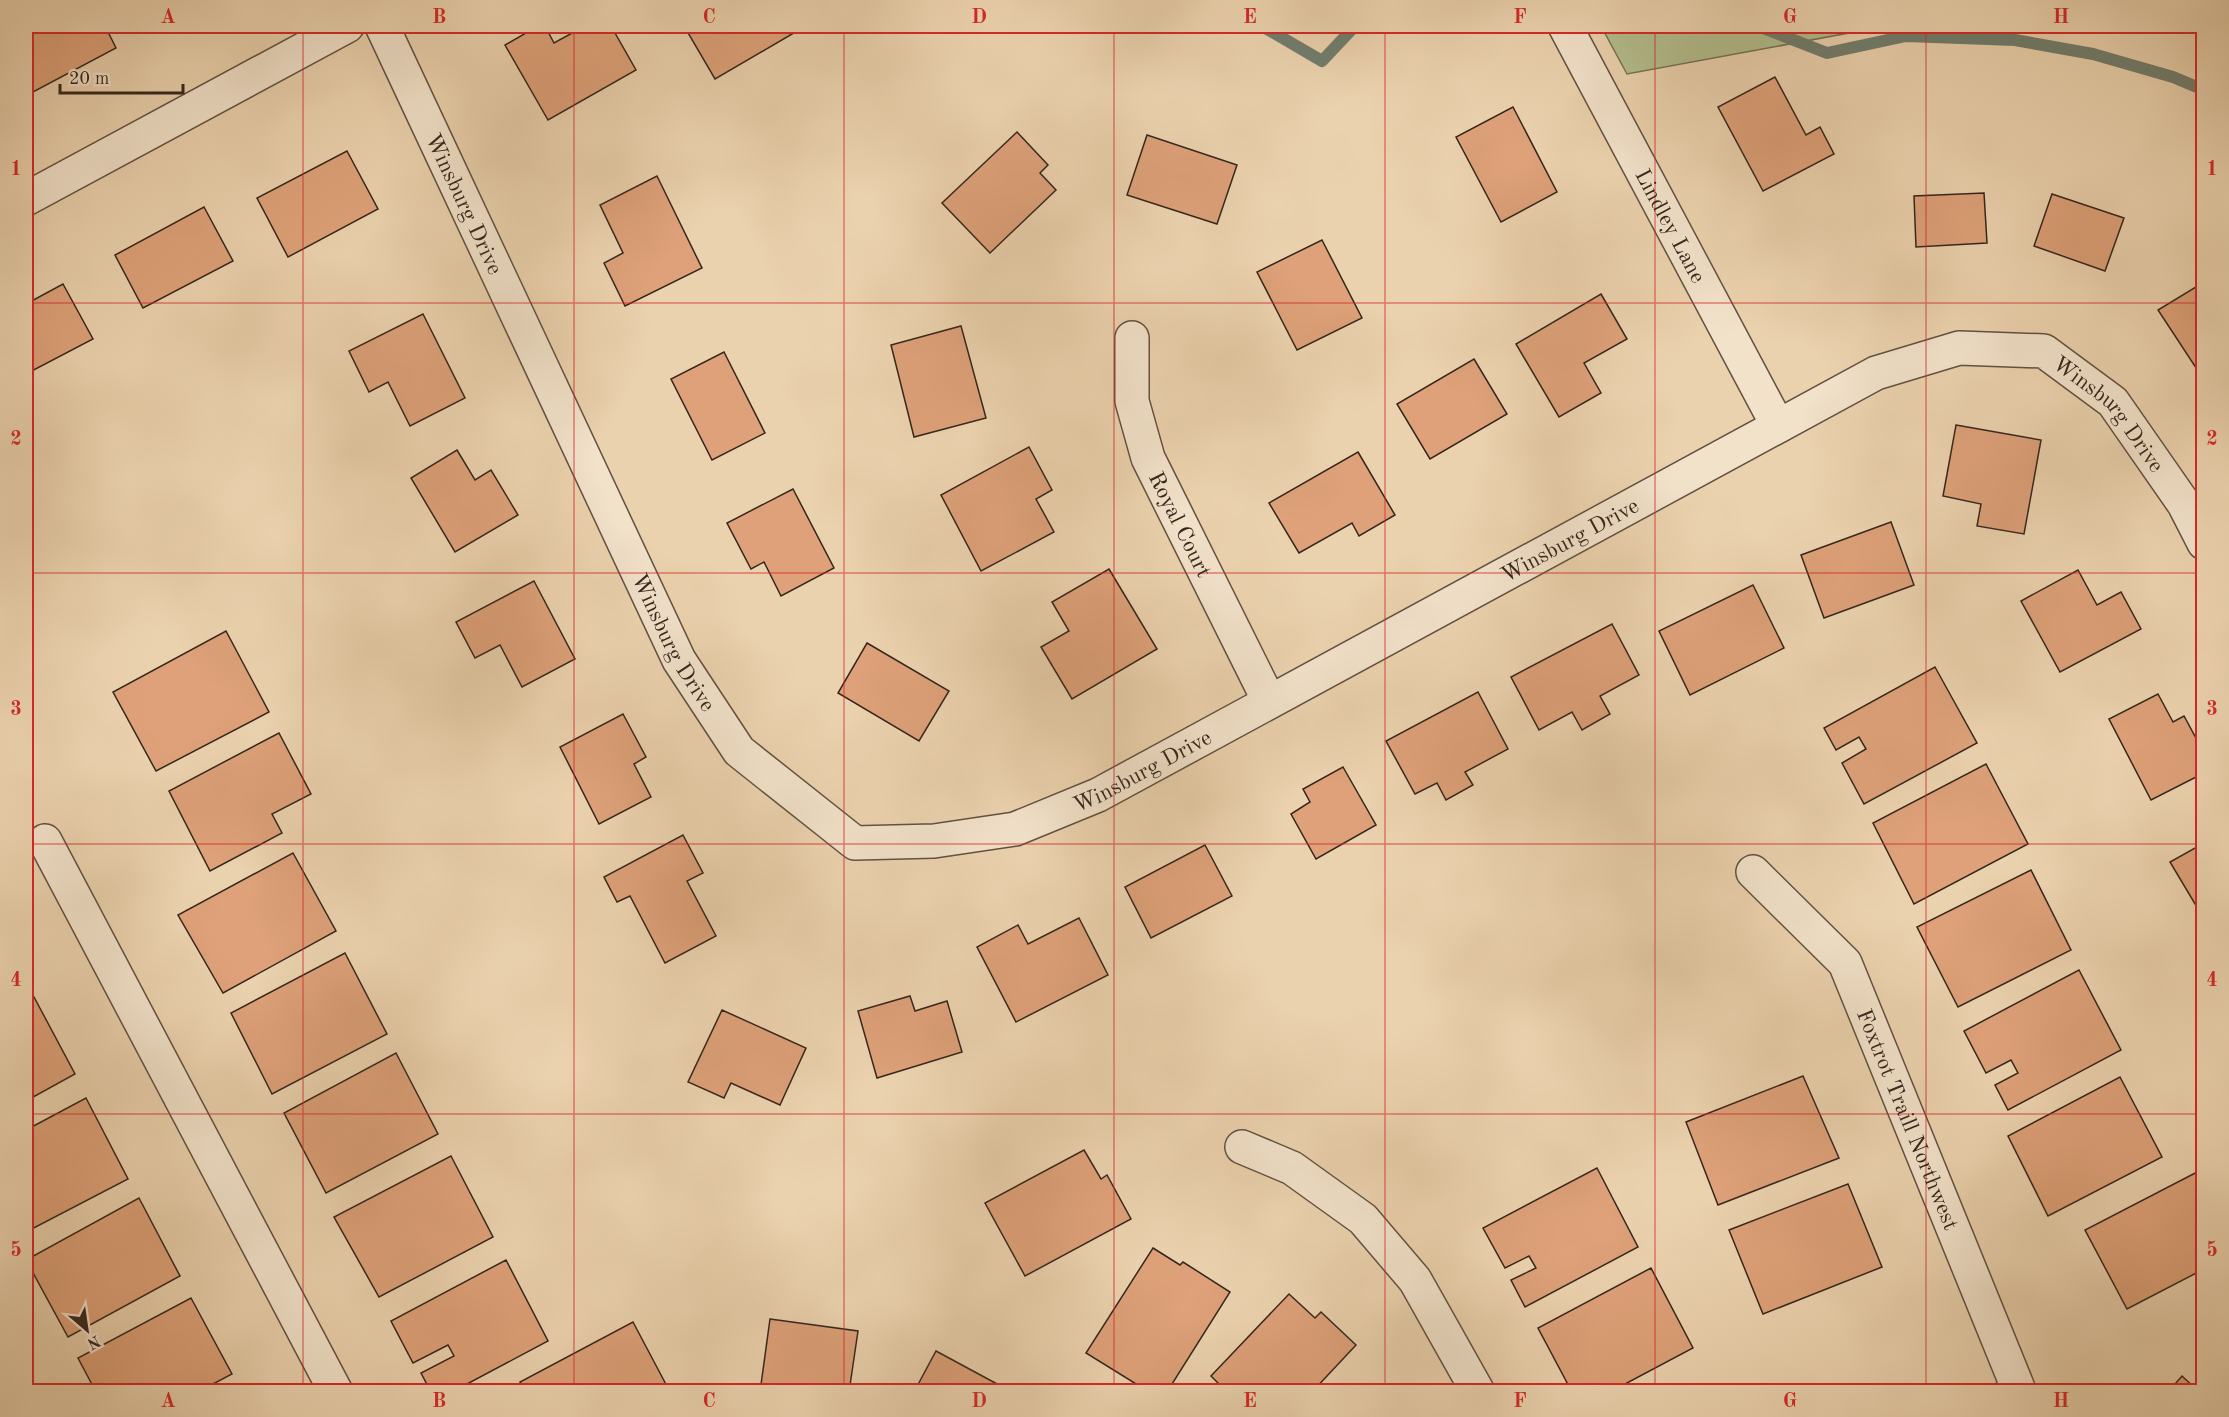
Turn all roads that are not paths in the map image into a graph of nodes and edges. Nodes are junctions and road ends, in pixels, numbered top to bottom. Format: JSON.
{"nodes":[{"id":1,"x":347,"y":26,"type":"edge"},
{"id":2,"x":382,"y":26,"type":"edge"},
{"id":3,"x":1564,"y":26,"type":"edge"},
{"id":4,"x":26,"y":199,"type":"edge"},
{"id":5,"x":1132,"y":338,"type":"dead end"},
{"id":6,"x":1778,"y":426,"type":"junction"},
{"id":7,"x":2204,"y":543,"type":"edge"},
{"id":8,"x":1269,"y":701,"type":"junction"},
{"id":9,"x":45,"y":841,"type":"dead end"},
{"id":10,"x":1753,"y":872,"type":"dead end"},
{"id":11,"x":1242,"y":1147,"type":"dead end"},
{"id":12,"x":336,"y":1392,"type":"edge"},
{"id":13,"x":1478,"y":1392,"type":"edge"},
{"id":14,"x":2011,"y":1392,"type":"edge"}],
"edges":[{"from":1,"to":4,"type":"street"},
{"from":2,"to":8,"type":"street","name":"Winsburg Drive"},
{"from":3,"to":6,"type":"street","name":"Lindley Lane"},
{"from":5,"to":8,"type":"street","name":"Royal Court"},
{"from":6,"to":7,"type":"street","name":"Winsburg Drive"},
{"from":6,"to":8,"type":"street","name":"Winsburg Drive"},
{"from":9,"to":12,"type":"street"},
{"from":10,"to":14,"type":"street","name":"Foxtrot Traill Northwest"},
{"from":11,"to":13,"type":"street"}]}
